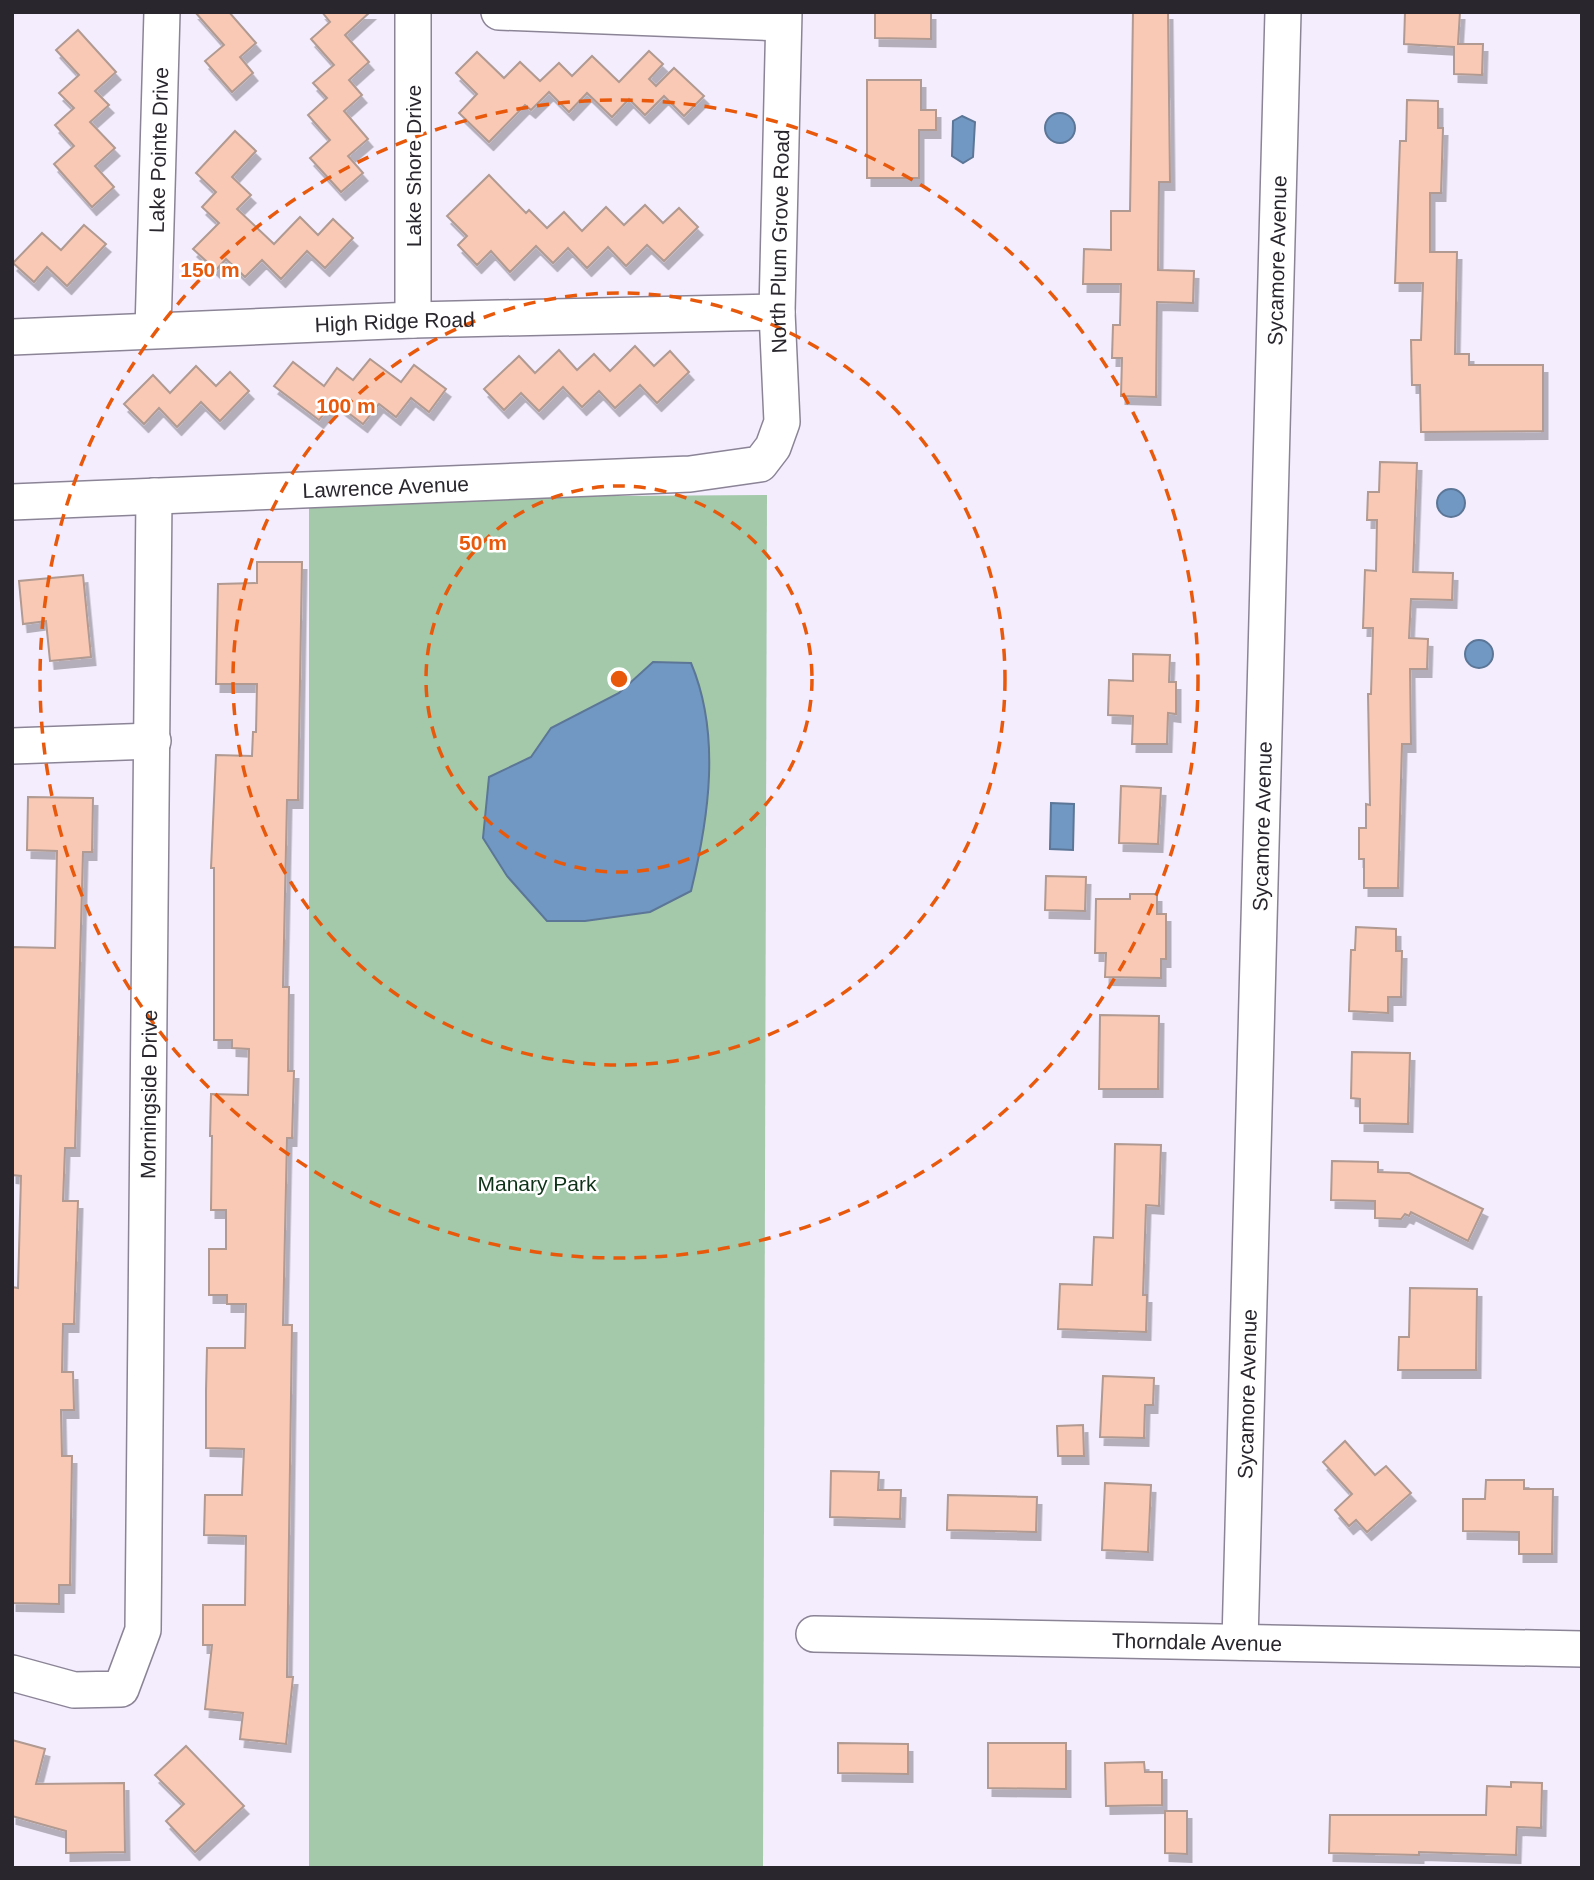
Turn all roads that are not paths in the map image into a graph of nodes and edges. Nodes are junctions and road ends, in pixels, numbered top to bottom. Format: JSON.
{"nodes":[{"id":1,"x":162,"y":12,"type":"edge"},
{"id":2,"x":412,"y":12,"type":"edge"},
{"id":3,"x":499,"y":12,"type":"edge"},
{"id":4,"x":1283,"y":12,"type":"edge"},
{"id":5,"x":783,"y":18,"type":"edge"},
{"id":6,"x":777,"y":312,"type":"junction"},
{"id":7,"x":413,"y":320,"type":"junction"},
{"id":8,"x":152,"y":330,"type":"junction"},
{"id":9,"x":12,"y":337,"type":"edge"},
{"id":10,"x":760,"y":464,"type":"joint"},
{"id":11,"x":154,"y":496,"type":"junction"},
{"id":12,"x":12,"y":502,"type":"edge"},
{"id":13,"x":153,"y":741,"type":"junction"},
{"id":14,"x":12,"y":746,"type":"edge"},
{"id":15,"x":814,"y":1634,"type":"dead end"},
{"id":16,"x":1240,"y":1642,"type":"junction"},
{"id":17,"x":1582,"y":1649,"type":"edge"},
{"id":18,"x":12,"y":1673,"type":"edge"}],
"edges":[{"from":1,"to":8,"type":"street","name":"Lake Pointe Drive"},
{"from":2,"to":7,"type":"street","name":"Lake Shore Drive"},
{"from":3,"to":5,"type":"street"},
{"from":4,"to":16,"type":"street","name":"Sycamore Avenue"},
{"from":5,"to":6,"type":"street","name":"North Plum Grove Road"},
{"from":6,"to":7,"type":"street","name":"High Ridge Road"},
{"from":6,"to":10,"type":"street","name":"North Plum Grove Road"},
{"from":7,"to":8,"type":"street","name":"High Ridge Road"},
{"from":8,"to":9,"type":"street","name":"High Ridge Road"},
{"from":10,"to":11,"type":"street","name":"Lawrence Avenue"},
{"from":11,"to":12,"type":"street","name":"Lawrence Avenue"},
{"from":11,"to":13,"type":"street","name":"Morningside Drive"},
{"from":13,"to":14,"type":"street"},
{"from":13,"to":18,"type":"street","name":"Morningside Drive"},
{"from":15,"to":16,"type":"street","name":"Thorndale Avenue"},
{"from":16,"to":17,"type":"street","name":"Thorndale Avenue"}]}
